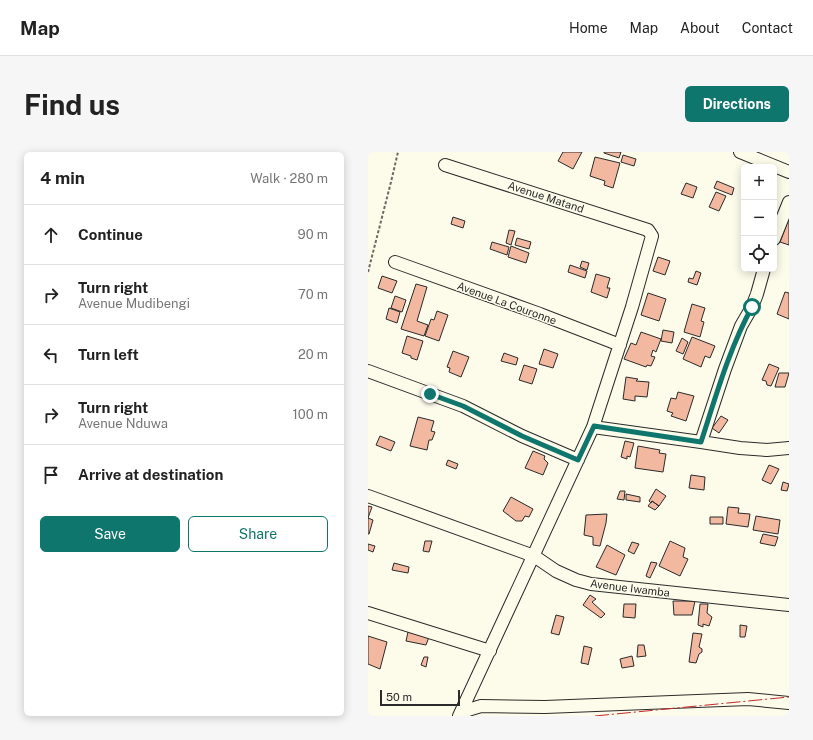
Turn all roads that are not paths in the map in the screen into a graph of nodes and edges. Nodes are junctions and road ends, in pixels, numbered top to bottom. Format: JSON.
{"nodes":[{"id":1,"x":740,"y":152,"type":"edge"},
{"id":2,"x":445,"y":165,"type":"dead end"},
{"id":3,"x":789,"y":172,"type":"edge"},
{"id":4,"x":789,"y":202,"type":"edge"},
{"id":5,"x":775,"y":236,"type":"edge"},
{"id":6,"x":395,"y":262,"type":"dead end"},
{"id":7,"x":763,"y":272,"type":"edge"},
{"id":8,"x":620,"y":345,"type":"junction"},
{"id":9,"x":368,"y":371,"type":"edge"},
{"id":10,"x":594,"y":426,"type":"junction"},
{"id":11,"x":701,"y":442,"type":"junction"},
{"id":12,"x":789,"y":448,"type":"edge"},
{"id":13,"x":578,"y":460,"type":"junction"},
{"id":14,"x":368,"y":496,"type":"edge"},
{"id":15,"x":534,"y":556,"type":"junction"},
{"id":16,"x":789,"y":605,"type":"edge"},
{"id":17,"x":368,"y":613,"type":"edge"},
{"id":18,"x":490,"y":651,"type":"junction"},
{"id":19,"x":789,"y":703,"type":"edge"},
{"id":20,"x":459,"y":716,"type":"edge"}],
"edges":[{"from":1,"to":3,"type":"street"},
{"from":2,"to":8,"type":"street","name":"Avenue Matand"},
{"from":4,"to":5,"type":"street"},
{"from":6,"to":8,"type":"street","name":"Avenue La Couronne"},
{"from":7,"to":11,"type":"street"},
{"from":8,"to":10,"type":"street"},
{"from":9,"to":13,"type":"street"},
{"from":10,"to":11,"type":"street"},
{"from":10,"to":13,"type":"street"},
{"from":11,"to":12,"type":"street"},
{"from":13,"to":15,"type":"street"},
{"from":14,"to":15,"type":"street","name":"Avenue Iwamba"},
{"from":15,"to":16,"type":"street","name":"Avenue Iwamba"},
{"from":15,"to":18,"type":"street"},
{"from":17,"to":18,"type":"street"},
{"from":18,"to":20,"type":"street"},
{"from":19,"to":20,"type":"street"}]}
